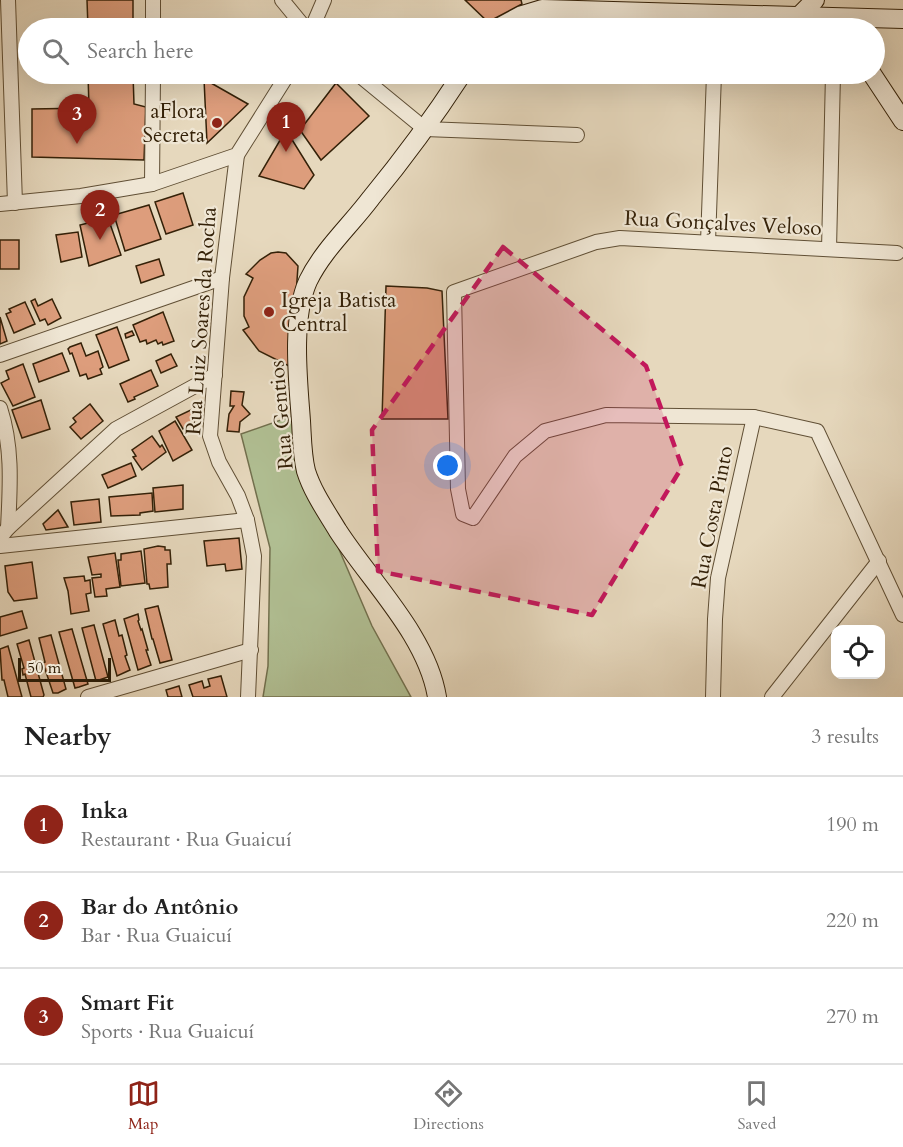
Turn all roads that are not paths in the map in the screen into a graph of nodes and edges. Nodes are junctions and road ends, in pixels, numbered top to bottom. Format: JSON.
{"nodes":[{"id":1,"x":8,"y":0,"type":"edge"},
{"id":2,"x":153,"y":0,"type":"edge"},
{"id":3,"x":282,"y":0,"type":"edge"},
{"id":4,"x":324,"y":0,"type":"edge"},
{"id":5,"x":815,"y":0,"type":"edge"},
{"id":6,"x":825,"y":0,"type":"edge"},
{"id":7,"x":716,"y":14,"type":"edge"},
{"id":8,"x":800,"y":16,"type":"junction"},
{"id":9,"x":153,"y":18,"type":"edge"},
{"id":10,"x":297,"y":18,"type":"edge"},
{"id":11,"x":316,"y":18,"type":"edge"},
{"id":12,"x":516,"y":18,"type":"edge"},
{"id":13,"x":808,"y":18,"type":"edge"},
{"id":14,"x":834,"y":18,"type":"edge"},
{"id":15,"x":903,"y":20,"type":"edge"},
{"id":16,"x":885,"y":21,"type":"edge"},
{"id":17,"x":153,"y":84,"type":"edge"},
{"id":18,"x":282,"y":84,"type":"edge"},
{"id":19,"x":370,"y":84,"type":"edge"},
{"id":20,"x":455,"y":84,"type":"edge"},
{"id":21,"x":714,"y":84,"type":"edge"},
{"id":22,"x":833,"y":84,"type":"edge"},
{"id":23,"x":879,"y":84,"type":"edge"},
{"id":24,"x":903,"y":121,"type":"edge"},
{"id":25,"x":425,"y":129,"type":"junction"},
{"id":26,"x":577,"y":135,"type":"dead end"},
{"id":27,"x":237,"y":155,"type":"junction"},
{"id":28,"x":152,"y":184,"type":"junction"},
{"id":29,"x":0,"y":204,"type":"edge"},
{"id":30,"x":15,"y":204,"type":"junction"},
{"id":31,"x":708,"y":242,"type":"junction"},
{"id":32,"x":829,"y":249,"type":"junction"},
{"id":33,"x":897,"y":253,"type":"dead end"},
{"id":34,"x":222,"y":278,"type":"junction"},
{"id":35,"x":0,"y":355,"type":"edge"},
{"id":36,"x":215,"y":375,"type":"junction"},
{"id":37,"x":0,"y":408,"type":"edge"},
{"id":38,"x":754,"y":417,"type":"junction"},
{"id":39,"x":247,"y":520,"type":"junction"},
{"id":40,"x":4,"y":533,"type":"edge"},
{"id":41,"x":0,"y":546,"type":"edge"},
{"id":42,"x":879,"y":561,"type":"junction"},
{"id":43,"x":903,"y":615,"type":"edge"},
{"id":44,"x":251,"y":650,"type":"junction"},
{"id":45,"x":88,"y":697,"type":"edge"},
{"id":46,"x":248,"y":697,"type":"edge"},
{"id":47,"x":437,"y":697,"type":"edge"},
{"id":48,"x":713,"y":697,"type":"edge"},
{"id":49,"x":772,"y":697,"type":"edge"}],
"edges":[{"from":1,"to":30,"type":"street"},
{"from":2,"to":9,"type":"street"},
{"from":3,"to":10,"type":"street"},
{"from":4,"to":11,"type":"street"},
{"from":5,"to":8,"type":"street"},
{"from":6,"to":14,"type":"street"},
{"from":7,"to":8,"type":"street"},
{"from":7,"to":12,"type":"street"},
{"from":8,"to":13,"type":"street"},
{"from":15,"to":16,"type":"street"},
{"from":17,"to":28,"type":"street"},
{"from":18,"to":27,"type":"street"},
{"from":19,"to":25,"type":"street"},
{"from":20,"to":25,"type":"street","name":"Rua Gentios"},
{"from":21,"to":31,"type":"street"},
{"from":22,"to":32,"type":"street"},
{"from":23,"to":24,"type":"street"},
{"from":25,"to":26,"type":"street"},
{"from":25,"to":47,"type":"street","name":"Rua Gentios"},
{"from":27,"to":28,"type":"street"},
{"from":27,"to":34,"type":"street","name":"Rua Luiz Soares da Rocha"},
{"from":28,"to":30,"type":"street"},
{"from":29,"to":30,"type":"street"},
{"from":31,"to":32,"type":"street","name":"Rua Gonçalves Veloso"},
{"from":31,"to":38,"type":"street","name":"Rua Gonçalves Veloso"},
{"from":32,"to":33,"type":"street","name":"Rua Gonçalves Veloso"},
{"from":34,"to":35,"type":"street"},
{"from":34,"to":36,"type":"street","name":"Rua Luiz Soares da Rocha"},
{"from":36,"to":39,"type":"street","name":"Rua Luiz Soares da Rocha"},
{"from":36,"to":40,"type":"street"},
{"from":37,"to":40,"type":"street"},
{"from":38,"to":42,"type":"street"},
{"from":38,"to":48,"type":"street","name":"Rua Costa Pinto"},
{"from":39,"to":41,"type":"street"},
{"from":39,"to":44,"type":"street","name":"Rua Luiz Soares da Rocha"},
{"from":42,"to":43,"type":"street"},
{"from":42,"to":49,"type":"street"},
{"from":44,"to":45,"type":"street"},
{"from":44,"to":46,"type":"street","name":"Rua Luiz Soares da Rocha"}]}
